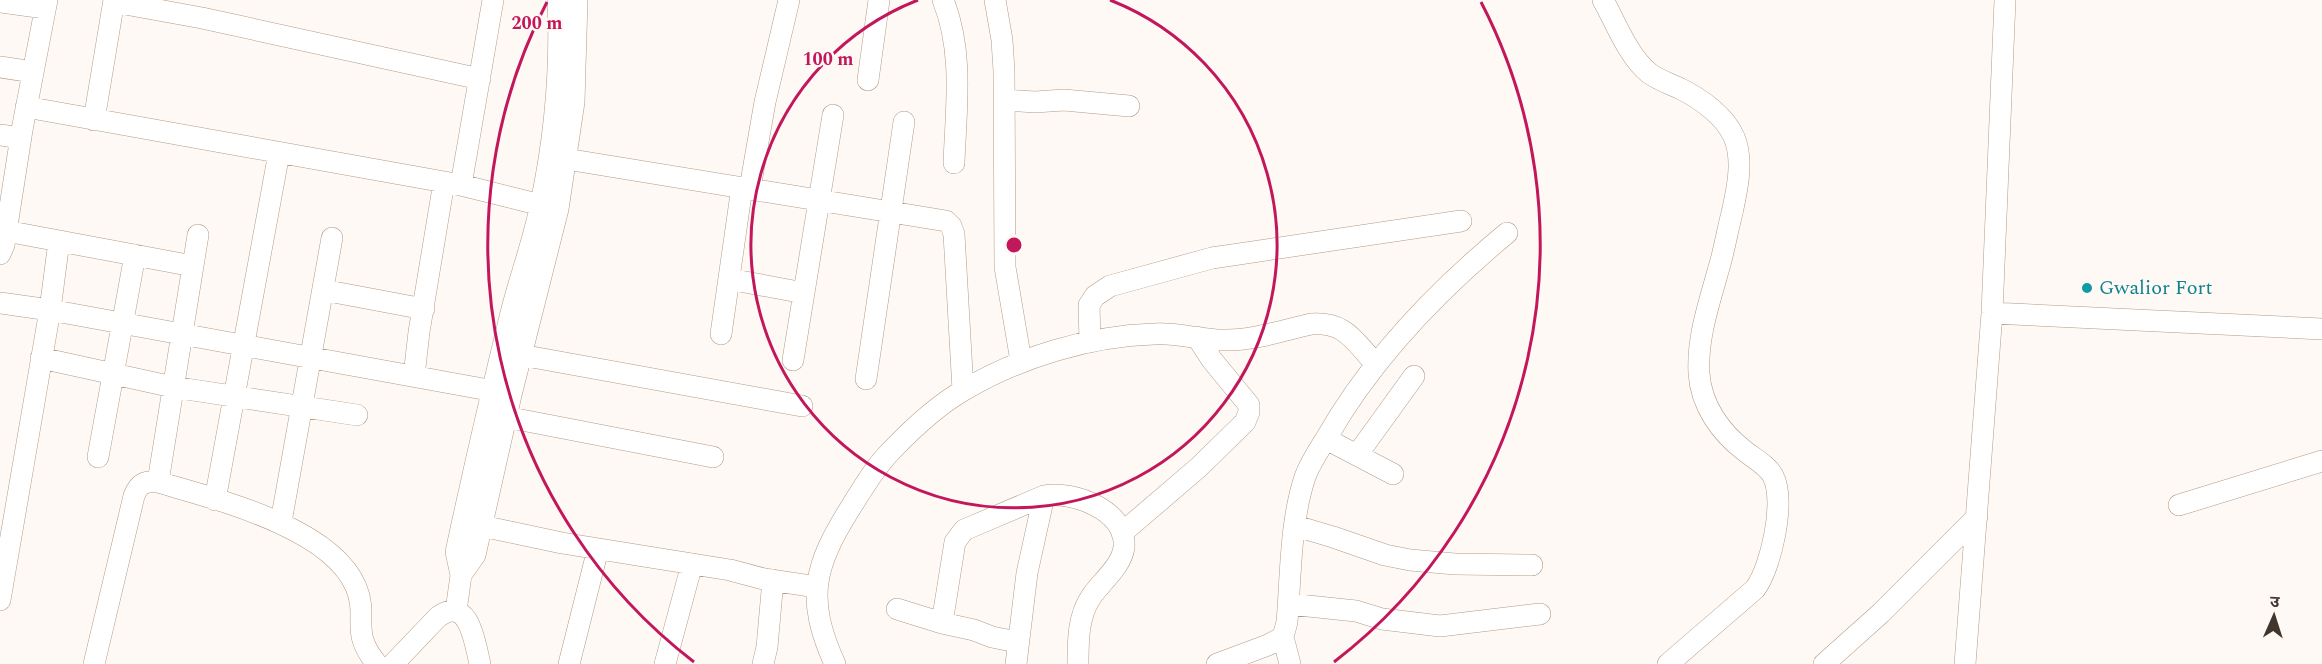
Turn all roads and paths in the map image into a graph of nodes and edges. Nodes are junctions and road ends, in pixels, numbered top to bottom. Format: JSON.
{"nodes":[{"id":1,"x":492,"y":0,"type":"edge"},
{"id":2,"x":558,"y":0,"type":"edge"},
{"id":3,"x":577,"y":0,"type":"edge"},
{"id":4,"x":789,"y":0,"type":"edge"},
{"id":5,"x":879,"y":0,"type":"edge"},
{"id":6,"x":943,"y":0,"type":"edge"},
{"id":7,"x":995,"y":0,"type":"edge"},
{"id":8,"x":1603,"y":0,"type":"edge"},
{"id":9,"x":2006,"y":0,"type":"edge"},
{"id":10,"x":114,"y":1,"type":"edge"},
{"id":11,"x":0,"y":2,"type":"edge"},
{"id":12,"x":46,"y":4,"type":"edge"},
{"id":13,"x":203,"y":9,"type":"edge"},
{"id":14,"x":0,"y":67,"type":"edge"},
{"id":15,"x":33,"y":72,"type":"junction"},
{"id":16,"x":480,"y":78,"type":"junction"},
{"id":17,"x":868,"y":80,"type":"dead end"},
{"id":18,"x":1004,"y":100,"type":"junction"},
{"id":19,"x":1129,"y":106,"type":"dead end"},
{"id":20,"x":27,"y":108,"type":"junction"},
{"id":21,"x":833,"y":115,"type":"dead end"},
{"id":22,"x":94,"y":120,"type":"junction"},
{"id":23,"x":904,"y":122,"type":"dead end"},
{"id":24,"x":0,"y":135,"type":"edge"},
{"id":25,"x":21,"y":138,"type":"junction"},
{"id":26,"x":279,"y":153,"type":"junction"},
{"id":27,"x":566,"y":159,"type":"junction"},
{"id":28,"x":954,"y":163,"type":"dead end"},
{"id":29,"x":453,"y":184,"type":"junction"},
{"id":30,"x":746,"y":187,"type":"junction"},
{"id":31,"x":6,"y":196,"type":"edge"},
{"id":32,"x":819,"y":200,"type":"junction"},
{"id":33,"x":550,"y":207,"type":"junction"},
{"id":34,"x":890,"y":212,"type":"junction"},
{"id":35,"x":1461,"y":220,"type":"dead end"},
{"id":36,"x":6,"y":231,"type":"junction"},
{"id":37,"x":1507,"y":233,"type":"dead end"},
{"id":38,"x":198,"y":235,"type":"dead end"},
{"id":39,"x":332,"y":238,"type":"dead end"},
{"id":40,"x":59,"y":241,"type":"junction"},
{"id":41,"x":0,"y":254,"type":"edge"},
{"id":42,"x":135,"y":255,"type":"junction"},
{"id":43,"x":193,"y":266,"type":"junction"},
{"id":44,"x":729,"y":279,"type":"junction"},
{"id":45,"x":322,"y":290,"type":"junction"},
{"id":46,"x":804,"y":293,"type":"junction"},
{"id":47,"x":0,"y":303,"type":"edge"},
{"id":48,"x":424,"y":309,"type":"junction"},
{"id":49,"x":50,"y":310,"type":"junction"},
{"id":50,"x":1992,"y":314,"type":"junction"},
{"id":51,"x":122,"y":324,"type":"junction"},
{"id":52,"x":2322,"y":329,"type":"edge"},
{"id":53,"x":721,"y":334,"type":"dead end"},
{"id":54,"x":182,"y":335,"type":"junction"},
{"id":55,"x":1197,"y":337,"type":"junction"},
{"id":56,"x":1090,"y":342,"type":"junction"},
{"id":57,"x":244,"y":346,"type":"junction"},
{"id":58,"x":521,"y":355,"type":"junction"},
{"id":59,"x":310,"y":357,"type":"junction"},
{"id":60,"x":41,"y":358,"type":"junction"},
{"id":61,"x":793,"y":360,"type":"dead end"},
{"id":62,"x":1021,"y":361,"type":"junction"},
{"id":63,"x":1375,"y":363,"type":"junction"},
{"id":64,"x":113,"y":373,"type":"junction"},
{"id":65,"x":414,"y":376,"type":"junction"},
{"id":66,"x":1414,"y":376,"type":"dead end"},
{"id":67,"x":866,"y":379,"type":"dead end"},
{"id":68,"x":173,"y":387,"type":"junction"},
{"id":69,"x":963,"y":390,"type":"junction"},
{"id":70,"x":502,"y":392,"type":"junction"},
{"id":71,"x":235,"y":397,"type":"junction"},
{"id":72,"x":802,"y":406,"type":"dead end"},
{"id":73,"x":301,"y":407,"type":"junction"},
{"id":74,"x":357,"y":415,"type":"dead end"},
{"id":75,"x":506,"y":417,"type":"junction"},
{"id":76,"x":1326,"y":439,"type":"junction"},
{"id":77,"x":1357,"y":455,"type":"junction"},
{"id":78,"x":98,"y":457,"type":"dead end"},
{"id":79,"x":713,"y":457,"type":"dead end"},
{"id":80,"x":2322,"y":461,"type":"edge"},
{"id":81,"x":1392,"y":474,"type":"dead end"},
{"id":82,"x":158,"y":482,"type":"junction"},
{"id":83,"x":1044,"y":496,"type":"junction"},
{"id":84,"x":215,"y":500,"type":"junction"},
{"id":85,"x":2179,"y":505,"type":"dead end"},
{"id":86,"x":1977,"y":517,"type":"junction"},
{"id":87,"x":281,"y":522,"type":"junction"},
{"id":88,"x":482,"y":526,"type":"junction"},
{"id":89,"x":1296,"y":526,"type":"junction"},
{"id":90,"x":1122,"y":534,"type":"junction"},
{"id":91,"x":598,"y":549,"type":"junction"},
{"id":92,"x":692,"y":564,"type":"junction"},
{"id":93,"x":1532,"y":566,"type":"dead end"},
{"id":94,"x":461,"y":575,"type":"junction"},
{"id":95,"x":773,"y":580,"type":"junction"},
{"id":96,"x":817,"y":587,"type":"junction"},
{"id":97,"x":0,"y":600,"type":"edge"},
{"id":98,"x":1289,"y":604,"type":"junction"},
{"id":99,"x":897,"y":609,"type":"dead end"},
{"id":100,"x":456,"y":610,"type":"junction"},
{"id":101,"x":1540,"y":614,"type":"dead end"},
{"id":102,"x":942,"y":623,"type":"junction"},
{"id":103,"x":1283,"y":637,"type":"junction"},
{"id":104,"x":1017,"y":642,"type":"junction"},
{"id":105,"x":94,"y":664,"type":"edge"},
{"id":106,"x":377,"y":664,"type":"edge"},
{"id":107,"x":393,"y":664,"type":"edge"},
{"id":108,"x":480,"y":664,"type":"edge"},
{"id":109,"x":569,"y":664,"type":"edge"},
{"id":110,"x":664,"y":664,"type":"edge"},
{"id":111,"x":763,"y":664,"type":"edge"},
{"id":112,"x":835,"y":664,"type":"edge"},
{"id":113,"x":1016,"y":664,"type":"edge"},
{"id":114,"x":1078,"y":664,"type":"edge"},
{"id":115,"x":1217,"y":664,"type":"edge"},
{"id":116,"x":1290,"y":664,"type":"edge"},
{"id":117,"x":1668,"y":664,"type":"edge"},
{"id":118,"x":1824,"y":664,"type":"edge"},
{"id":119,"x":1965,"y":664,"type":"edge"}],
"edges":[{"from":1,"to":16,"type":"street"},
{"from":2,"to":33,"type":"street"},
{"from":3,"to":27,"type":"street"},
{"from":4,"to":30,"type":"street"},
{"from":5,"to":17,"type":"street"},
{"from":6,"to":28,"type":"street"},
{"from":7,"to":18,"type":"street"},
{"from":8,"to":117,"type":"street"},
{"from":9,"to":50,"type":"street"},
{"from":10,"to":13,"type":"street"},
{"from":10,"to":22,"type":"street"},
{"from":11,"to":12,"type":"street"},
{"from":12,"to":15,"type":"street"},
{"from":13,"to":16,"type":"street"},
{"from":14,"to":15,"type":"street"},
{"from":15,"to":20,"type":"street"},
{"from":16,"to":29,"type":"street"},
{"from":18,"to":19,"type":"street"},
{"from":18,"to":62,"type":"street"},
{"from":20,"to":22,"type":"street"},
{"from":20,"to":25,"type":"street"},
{"from":21,"to":32,"type":"street"},
{"from":22,"to":26,"type":"street"},
{"from":23,"to":34,"type":"street"},
{"from":24,"to":25,"type":"street"},
{"from":25,"to":31,"type":"street"},
{"from":26,"to":29,"type":"street"},
{"from":26,"to":57,"type":"street"},
{"from":27,"to":30,"type":"street"},
{"from":27,"to":33,"type":"street"},
{"from":29,"to":33,"type":"street"},
{"from":29,"to":48,"type":"street"},
{"from":30,"to":32,"type":"street"},
{"from":30,"to":44,"type":"street"},
{"from":31,"to":36,"type":"street"},
{"from":32,"to":34,"type":"street"},
{"from":32,"to":46,"type":"street"},
{"from":33,"to":58,"type":"street"},
{"from":33,"to":70,"type":"street"},
{"from":34,"to":67,"type":"street"},
{"from":34,"to":69,"type":"street"},
{"from":35,"to":56,"type":"street"},
{"from":36,"to":40,"type":"street"},
{"from":36,"to":41,"type":"street"},
{"from":37,"to":63,"type":"street"},
{"from":38,"to":43,"type":"street"},
{"from":39,"to":45,"type":"street"},
{"from":40,"to":42,"type":"street"},
{"from":40,"to":49,"type":"street"},
{"from":42,"to":43,"type":"street"},
{"from":42,"to":51,"type":"street"},
{"from":43,"to":54,"type":"street"},
{"from":44,"to":46,"type":"street"},
{"from":44,"to":53,"type":"street"},
{"from":45,"to":48,"type":"street"},
{"from":45,"to":59,"type":"street"},
{"from":46,"to":61,"type":"street"},
{"from":47,"to":49,"type":"street"},
{"from":48,"to":65,"type":"street"},
{"from":49,"to":51,"type":"street"},
{"from":49,"to":60,"type":"street"},
{"from":50,"to":52,"type":"street"},
{"from":50,"to":86,"type":"street"},
{"from":51,"to":54,"type":"street"},
{"from":51,"to":64,"type":"street"},
{"from":54,"to":57,"type":"street"},
{"from":54,"to":68,"type":"street"},
{"from":55,"to":56,"type":"street"},
{"from":55,"to":63,"type":"street"},
{"from":55,"to":90,"type":"street"},
{"from":56,"to":62,"type":"street"},
{"from":57,"to":59,"type":"street"},
{"from":57,"to":71,"type":"street"},
{"from":58,"to":70,"type":"street"},
{"from":58,"to":72,"type":"street"},
{"from":59,"to":65,"type":"street"},
{"from":59,"to":73,"type":"street"},
{"from":60,"to":64,"type":"street"},
{"from":60,"to":97,"type":"street"},
{"from":62,"to":69,"type":"street"},
{"from":63,"to":76,"type":"street"},
{"from":64,"to":68,"type":"street"},
{"from":64,"to":78,"type":"street"},
{"from":65,"to":70,"type":"street"},
{"from":66,"to":77,"type":"street"},
{"from":68,"to":71,"type":"street"},
{"from":68,"to":82,"type":"street"},
{"from":69,"to":96,"type":"street"},
{"from":70,"to":75,"type":"street"},
{"from":70,"to":94,"type":"street"},
{"from":71,"to":73,"type":"street"},
{"from":71,"to":84,"type":"street"},
{"from":73,"to":74,"type":"street"},
{"from":73,"to":87,"type":"street"},
{"from":75,"to":79,"type":"street"},
{"from":75,"to":88,"type":"street"},
{"from":76,"to":77,"type":"street"},
{"from":76,"to":89,"type":"street"},
{"from":77,"to":81,"type":"street"},
{"from":80,"to":85,"type":"street"},
{"from":82,"to":84,"type":"street"},
{"from":82,"to":105,"type":"street"},
{"from":83,"to":90,"type":"street"},
{"from":83,"to":102,"type":"street"},
{"from":83,"to":104,"type":"street"},
{"from":84,"to":87,"type":"street"},
{"from":86,"to":118,"type":"street"},
{"from":86,"to":119,"type":"street"},
{"from":87,"to":106,"type":"street"},
{"from":88,"to":91,"type":"street"},
{"from":88,"to":94,"type":"street"},
{"from":89,"to":93,"type":"street"},
{"from":89,"to":98,"type":"street"},
{"from":90,"to":114,"type":"street"},
{"from":91,"to":92,"type":"street"},
{"from":91,"to":109,"type":"street"},
{"from":92,"to":95,"type":"street"},
{"from":92,"to":110,"type":"street"},
{"from":94,"to":100,"type":"street"},
{"from":95,"to":96,"type":"street"},
{"from":95,"to":111,"type":"street"},
{"from":96,"to":112,"type":"street"},
{"from":98,"to":101,"type":"street"},
{"from":98,"to":103,"type":"street"},
{"from":99,"to":102,"type":"street"},
{"from":100,"to":107,"type":"street"},
{"from":100,"to":108,"type":"street"},
{"from":102,"to":104,"type":"street"},
{"from":103,"to":115,"type":"street"},
{"from":103,"to":116,"type":"street"},
{"from":104,"to":113,"type":"street"}]}
